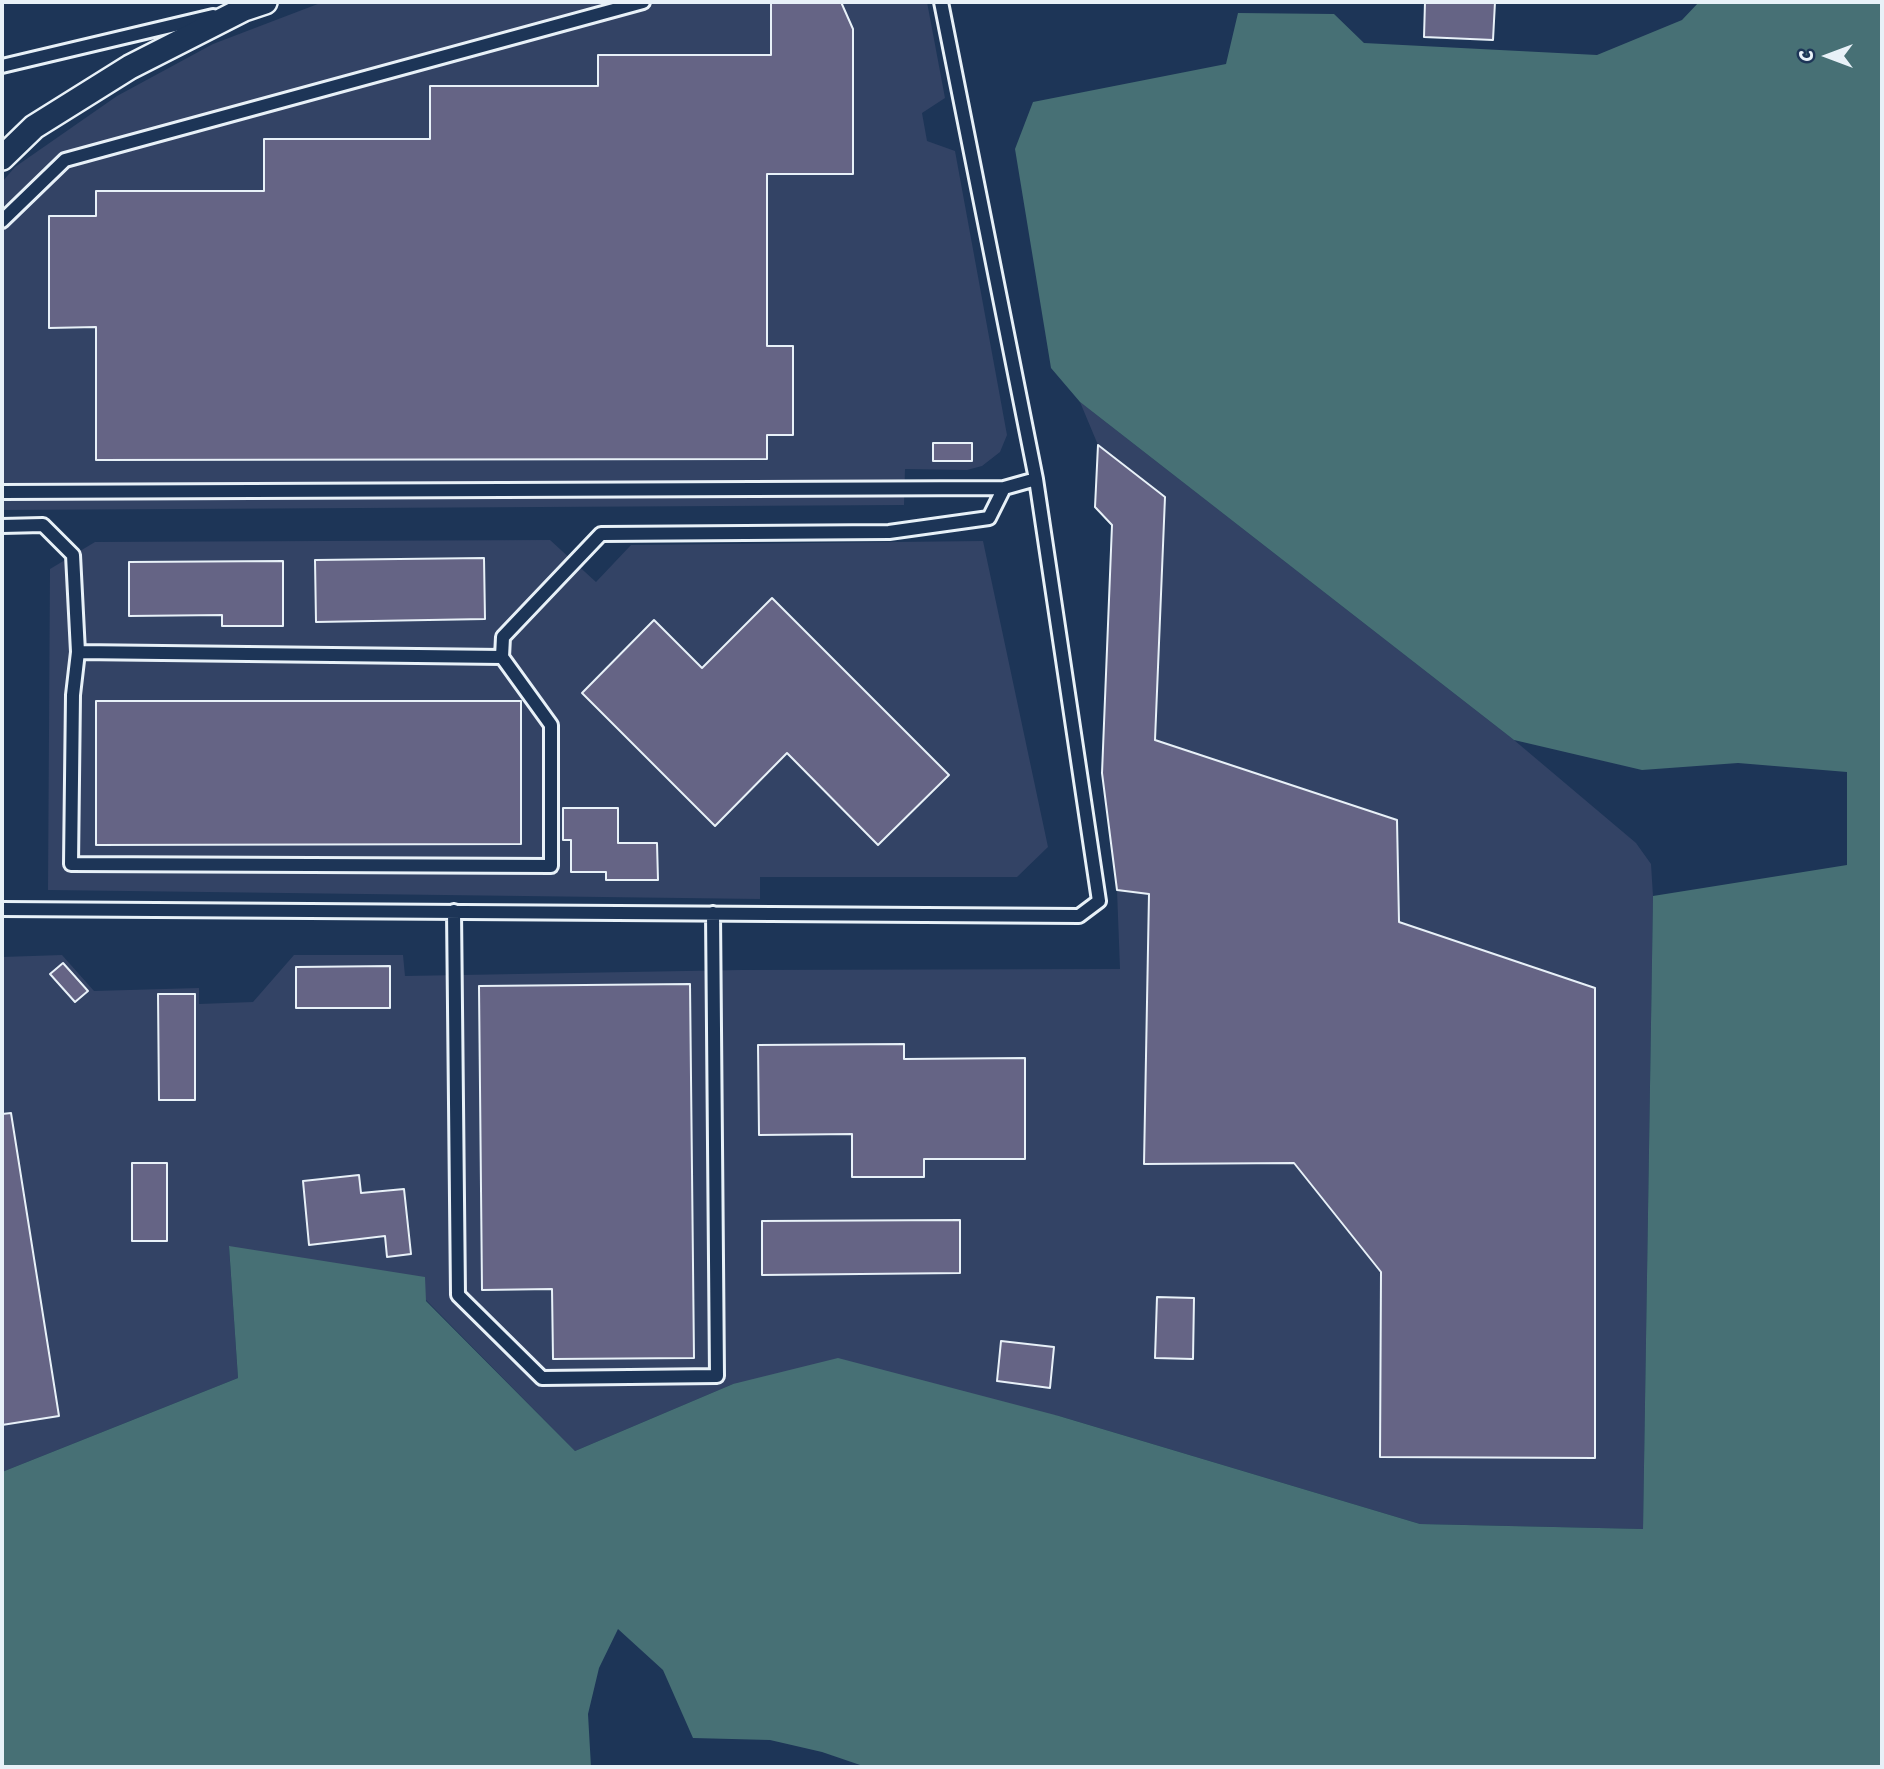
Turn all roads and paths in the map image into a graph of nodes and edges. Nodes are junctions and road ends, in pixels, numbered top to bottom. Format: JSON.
{"nodes":[{"id":1,"x":643,"y":2,"type":"edge"},
{"id":2,"x":941,"y":2,"type":"edge"},
{"id":3,"x":255,"y":5,"type":"edge"},
{"id":4,"x":2,"y":66,"type":"edge"},
{"id":5,"x":2,"y":158,"type":"edge"},
{"id":6,"x":2,"y":221,"type":"edge"},
{"id":7,"x":1036,"y":479,"type":"junction"},
{"id":8,"x":1003,"y":488,"type":"junction"},
{"id":9,"x":2,"y":492,"type":"edge"},
{"id":10,"x":2,"y":526,"type":"edge"},
{"id":11,"x":78,"y":652,"type":"junction"},
{"id":12,"x":502,"y":657,"type":"junction"},
{"id":13,"x":2,"y":909,"type":"edge"},
{"id":14,"x":454,"y":911,"type":"junction"},
{"id":15,"x":713,"y":913,"type":"junction"}],
"edges":[{"from":1,"to":6,"type":"lane"},
{"from":2,"to":7,"type":"lane"},
{"from":3,"to":4,"type":"lane"},
{"from":3,"to":5,"type":"street"},
{"from":7,"to":8,"type":"lane"},
{"from":7,"to":15,"type":"lane"},
{"from":8,"to":9,"type":"lane"},
{"from":8,"to":12,"type":"lane"},
{"from":10,"to":11,"type":"lane"},
{"from":11,"to":12,"type":"lane"},
{"from":11,"to":12,"type":"lane"},
{"from":13,"to":14,"type":"lane"},
{"from":14,"to":15,"type":"lane"},
{"from":14,"to":15,"type":"lane"}]}
